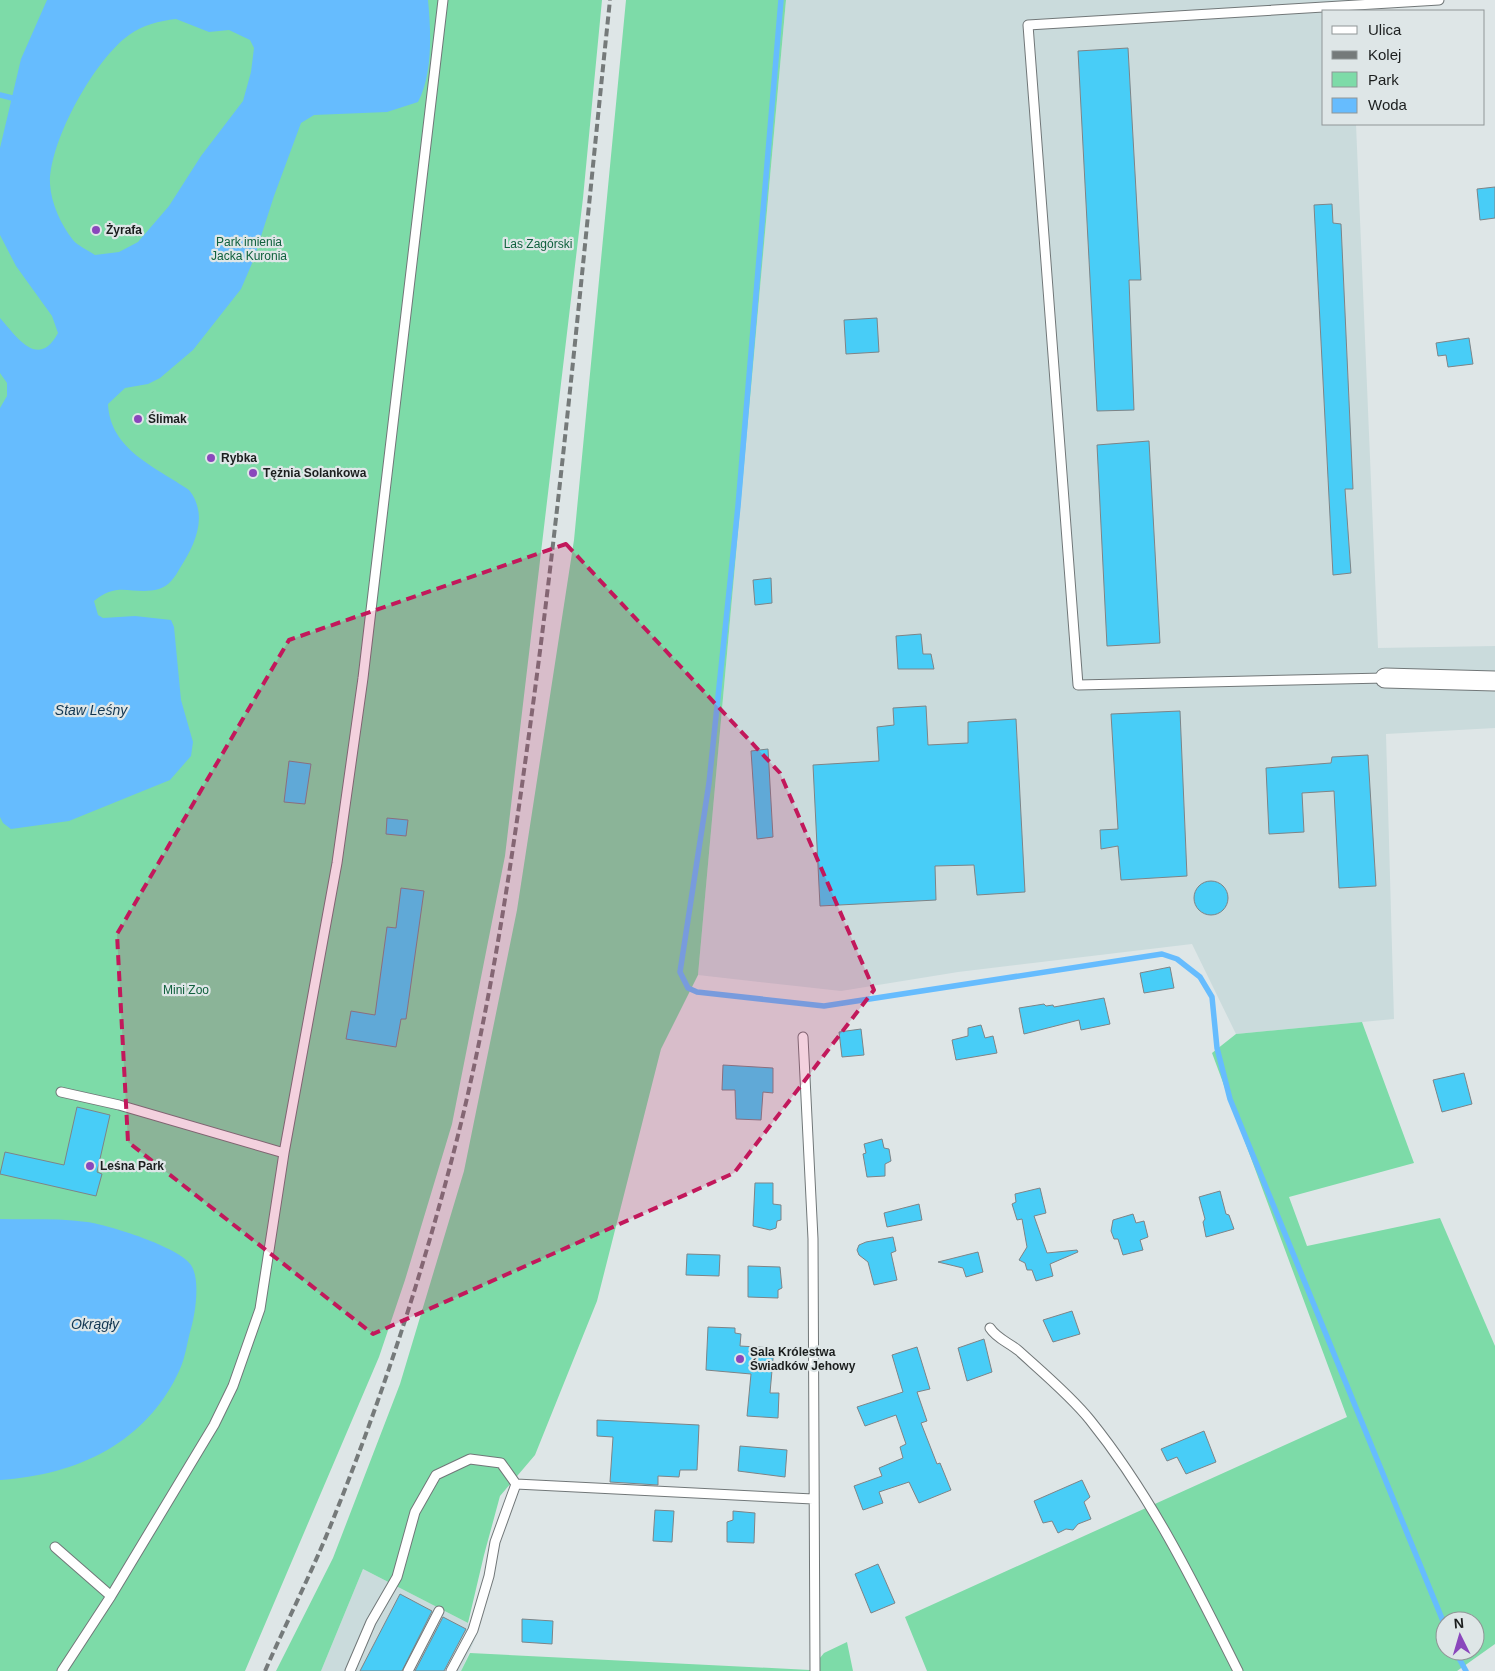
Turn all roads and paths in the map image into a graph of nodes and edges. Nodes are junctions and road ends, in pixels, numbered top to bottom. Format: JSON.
{"nodes":[{"id":1,"x":443,"y":0,"type":"edge"},
{"id":2,"x":1439,"y":0,"type":"edge"},
{"id":3,"x":1385,"y":678,"type":"joint"},
{"id":4,"x":1495,"y":680,"type":"edge"},
{"id":5,"x":803,"y":1037,"type":"dead end"},
{"id":6,"x":61,"y":1092,"type":"dead end"},
{"id":7,"x":284,"y":1153,"type":"junction"},
{"id":8,"x":990,"y":1328,"type":"dead end"},
{"id":9,"x":516,"y":1484,"type":"junction"},
{"id":10,"x":813,"y":1499,"type":"junction"},
{"id":11,"x":55,"y":1546,"type":"dead end"},
{"id":12,"x":111,"y":1596,"type":"junction"},
{"id":13,"x":438,"y":1611,"type":"dead end"},
{"id":14,"x":62,"y":1671,"type":"edge"},
{"id":15,"x":350,"y":1671,"type":"edge"},
{"id":16,"x":408,"y":1671,"type":"edge"},
{"id":17,"x":451,"y":1671,"type":"edge"},
{"id":18,"x":815,"y":1671,"type":"edge"},
{"id":19,"x":1238,"y":1671,"type":"edge"}],
"edges":[{"from":1,"to":7,"type":"lane"},
{"from":2,"to":3,"type":"lane"},
{"from":3,"to":4,"type":"street"},
{"from":5,"to":10,"type":"lane"},
{"from":6,"to":7,"type":"lane"},
{"from":7,"to":12,"type":"lane"},
{"from":8,"to":19,"type":"lane"},
{"from":9,"to":10,"type":"lane"},
{"from":9,"to":15,"type":"lane"},
{"from":9,"to":17,"type":"lane"},
{"from":10,"to":18,"type":"lane"},
{"from":11,"to":12,"type":"lane"},
{"from":12,"to":14,"type":"lane"},
{"from":13,"to":16,"type":"lane"}]}
